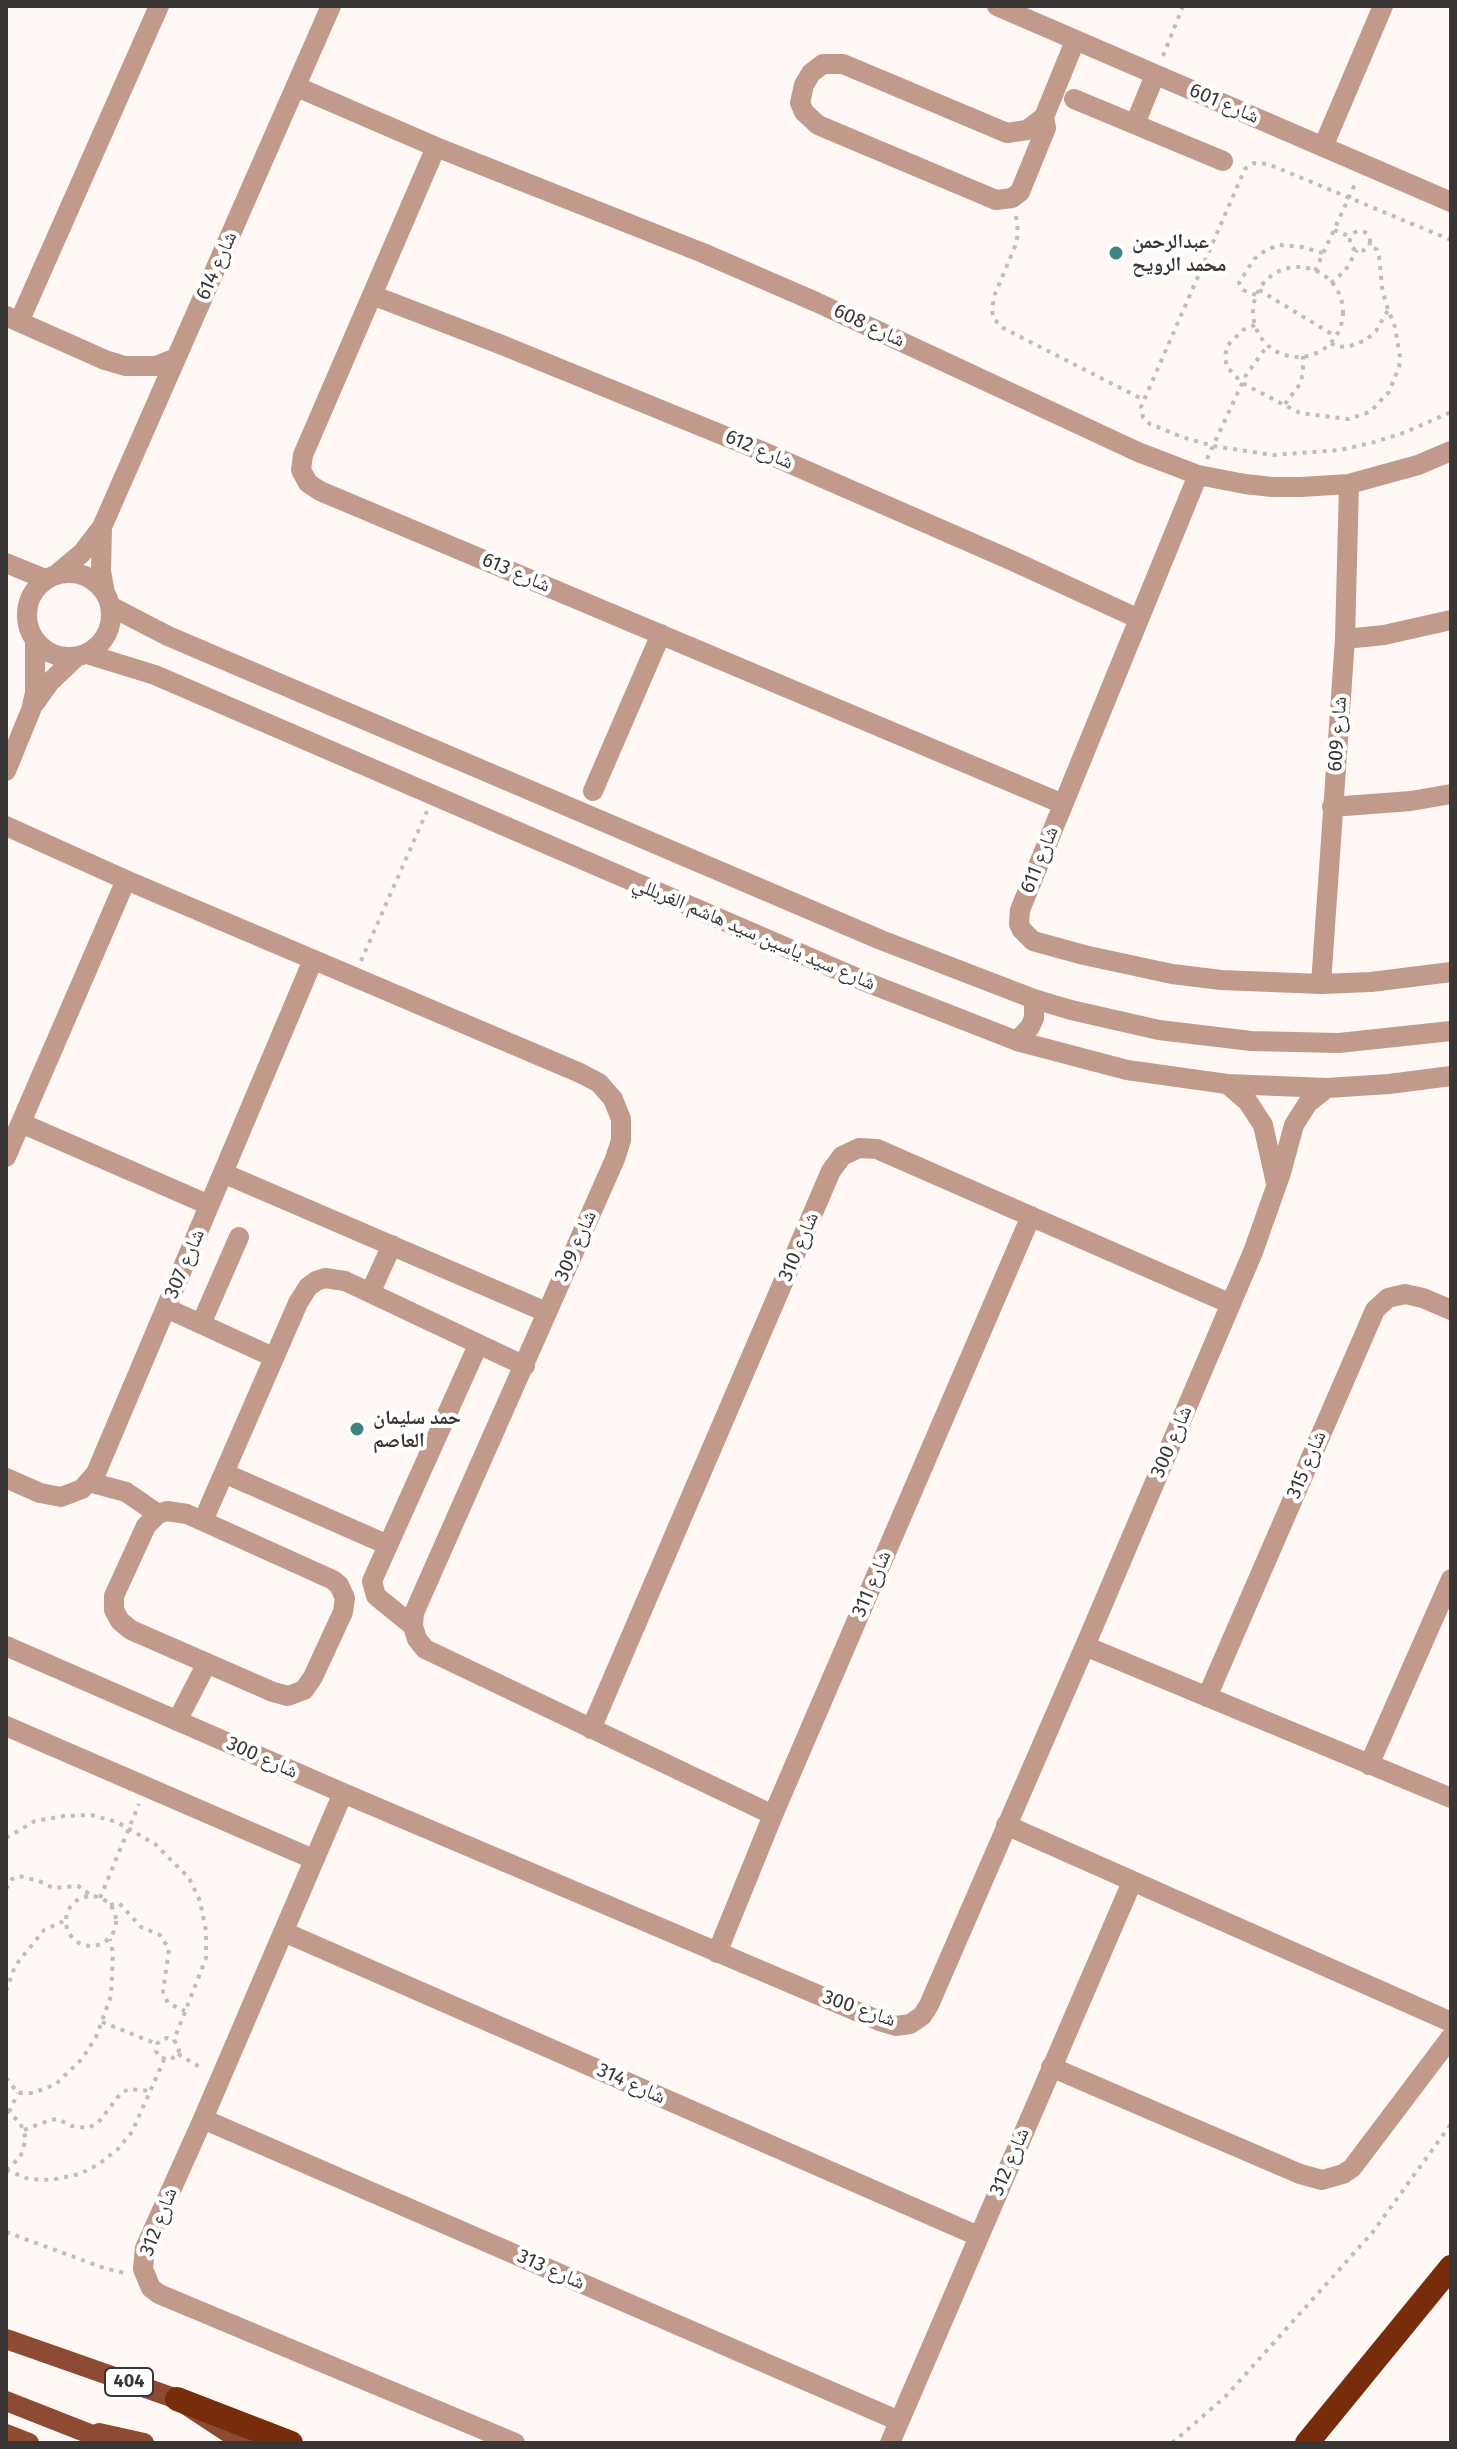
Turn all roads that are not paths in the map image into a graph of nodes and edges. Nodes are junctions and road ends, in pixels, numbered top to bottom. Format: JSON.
{"nodes":[{"id":1,"x":159,"y":6,"type":"edge"},
{"id":2,"x":331,"y":6,"type":"edge"},
{"id":3,"x":997,"y":6,"type":"edge"},
{"id":4,"x":1383,"y":6,"type":"edge"},
{"id":5,"x":1075,"y":41,"type":"junction"},
{"id":6,"x":1155,"y":75,"type":"junction"},
{"id":7,"x":297,"y":87,"type":"junction"},
{"id":8,"x":1074,"y":99,"type":"dead end"},
{"id":9,"x":1044,"y":117,"type":"junction"},
{"id":10,"x":1135,"y":124,"type":"junction"},
{"id":11,"x":1002,"y":132,"type":"junction"},
{"id":12,"x":436,"y":147,"type":"junction"},
{"id":13,"x":1323,"y":147,"type":"junction"},
{"id":14,"x":1223,"y":161,"type":"dead end"},
{"id":15,"x":1031,"y":163,"type":"junction"},
{"id":16,"x":1451,"y":202,"type":"edge"},
{"id":17,"x":372,"y":295,"type":"junction"},
{"id":18,"x":13,"y":319,"type":"edge"},
{"id":19,"x":176,"y":358,"type":"junction"},
{"id":20,"x":1451,"y":451,"type":"edge"},
{"id":21,"x":1198,"y":475,"type":"junction"},
{"id":22,"x":1349,"y":484,"type":"junction"},
{"id":23,"x":102,"y":527,"type":"junction"},
{"id":24,"x":6,"y":563,"type":"edge"},
{"id":25,"x":51,"y":577,"type":"junction"},
{"id":26,"x":108,"y":599,"type":"junction"},
{"id":27,"x":6,"y":612,"type":"edge"},
{"id":28,"x":1139,"y":619,"type":"junction"},
{"id":29,"x":1451,"y":620,"type":"edge"},
{"id":30,"x":26,"y":621,"type":"junction"},
{"id":31,"x":661,"y":634,"type":"junction"},
{"id":32,"x":1345,"y":639,"type":"junction"},
{"id":33,"x":35,"y":641,"type":"junction"},
{"id":34,"x":81,"y":655,"type":"junction"},
{"id":35,"x":31,"y":710,"type":"junction"},
{"id":36,"x":6,"y":771,"type":"edge"},
{"id":37,"x":593,"y":791,"type":"dead end"},
{"id":38,"x":1451,"y":794,"type":"edge"},
{"id":39,"x":1063,"y":804,"type":"junction"},
{"id":40,"x":1332,"y":807,"type":"junction"},
{"id":41,"x":6,"y":826,"type":"edge"},
{"id":42,"x":126,"y":880,"type":"junction"},
{"id":43,"x":313,"y":960,"type":"junction"},
{"id":44,"x":1451,"y":972,"type":"edge"},
{"id":45,"x":1321,"y":984,"type":"junction"},
{"id":46,"x":1034,"y":999,"type":"junction"},
{"id":47,"x":1451,"y":1031,"type":"edge"},
{"id":48,"x":1017,"y":1041,"type":"junction"},
{"id":49,"x":1451,"y":1076,"type":"edge"},
{"id":50,"x":1227,"y":1084,"type":"junction"},
{"id":51,"x":1327,"y":1088,"type":"junction"},
{"id":52,"x":21,"y":1123,"type":"junction"},
{"id":53,"x":6,"y":1157,"type":"edge"},
{"id":54,"x":223,"y":1173,"type":"junction"},
{"id":55,"x":1276,"y":1183,"type":"junction"},
{"id":56,"x":209,"y":1205,"type":"junction"},
{"id":57,"x":1031,"y":1216,"type":"junction"},
{"id":58,"x":239,"y":1237,"type":"dead end"},
{"id":59,"x":392,"y":1245,"type":"junction"},
{"id":60,"x":370,"y":1293,"type":"junction"},
{"id":61,"x":1231,"y":1304,"type":"junction"},
{"id":62,"x":166,"y":1308,"type":"junction"},
{"id":63,"x":1451,"y":1310,"type":"edge"},
{"id":64,"x":546,"y":1312,"type":"junction"},
{"id":65,"x":201,"y":1324,"type":"junction"},
{"id":66,"x":478,"y":1345,"type":"junction"},
{"id":67,"x":273,"y":1357,"type":"junction"},
{"id":68,"x":525,"y":1366,"type":"junction"},
{"id":69,"x":224,"y":1473,"type":"junction"},
{"id":70,"x":6,"y":1478,"type":"edge"},
{"id":71,"x":89,"y":1482,"type":"junction"},
{"id":72,"x":158,"y":1514,"type":"junction"},
{"id":73,"x":203,"y":1521,"type":"junction"},
{"id":74,"x":388,"y":1545,"type":"junction"},
{"id":75,"x":1451,"y":1579,"type":"edge"},
{"id":76,"x":413,"y":1626,"type":"junction"},
{"id":77,"x":1085,"y":1646,"type":"junction"},
{"id":78,"x":7,"y":1649,"type":"edge"},
{"id":79,"x":207,"y":1663,"type":"junction"},
{"id":80,"x":1207,"y":1697,"type":"junction"},
{"id":81,"x":177,"y":1721,"type":"junction"},
{"id":82,"x":6,"y":1726,"type":"edge"},
{"id":83,"x":591,"y":1729,"type":"junction"},
{"id":84,"x":1369,"y":1765,"type":"junction"},
{"id":85,"x":343,"y":1793,"type":"junction"},
{"id":86,"x":1451,"y":1798,"type":"edge"},
{"id":87,"x":773,"y":1815,"type":"junction"},
{"id":88,"x":1006,"y":1825,"type":"junction"},
{"id":89,"x":313,"y":1859,"type":"junction"},
{"id":90,"x":1132,"y":1882,"type":"junction"},
{"id":91,"x":284,"y":1932,"type":"junction"},
{"id":92,"x":717,"y":1953,"type":"junction"},
{"id":93,"x":1451,"y":2022,"type":"edge"},
{"id":94,"x":1451,"y":2037,"type":"edge"},
{"id":95,"x":1051,"y":2067,"type":"junction"},
{"id":96,"x":203,"y":2119,"type":"junction"},
{"id":97,"x":978,"y":2236,"type":"junction"},
{"id":98,"x":1451,"y":2267,"type":"edge"},
{"id":99,"x":6,"y":2339,"type":"edge"},
{"id":100,"x":177,"y":2399,"type":"junction"},
{"id":101,"x":6,"y":2401,"type":"edge"},
{"id":102,"x":899,"y":2421,"type":"junction"},
{"id":103,"x":72,"y":2427,"type":"junction"},
{"id":104,"x":6,"y":2434,"type":"edge"},
{"id":105,"x":29,"y":2443,"type":"edge"},
{"id":106,"x":113,"y":2443,"type":"edge"},
{"id":107,"x":144,"y":2443,"type":"edge"},
{"id":108,"x":244,"y":2443,"type":"edge"},
{"id":109,"x":291,"y":2443,"type":"edge"},
{"id":110,"x":515,"y":2443,"type":"edge"},
{"id":111,"x":890,"y":2443,"type":"edge"},
{"id":112,"x":1307,"y":2443,"type":"edge"}],
"edges":[{"from":1,"to":18,"type":"street"},
{"from":2,"to":7,"type":"street","name":"شارع 614"},
{"from":3,"to":5,"type":"street","name":"شارع 601"},
{"from":4,"to":13,"type":"street"},
{"from":5,"to":6,"type":"street","name":"شارع 601"},
{"from":5,"to":9,"type":"street"},
{"from":6,"to":10,"type":"street"},
{"from":6,"to":13,"type":"street","name":"شارع 601"},
{"from":7,"to":12,"type":"street","name":"شارع 608"},
{"from":7,"to":19,"type":"street","name":"شارع 614"},
{"from":8,"to":10,"type":"street"},
{"from":9,"to":11,"type":"street"},
{"from":9,"to":15,"type":"street"},
{"from":10,"to":14,"type":"street"},
{"from":11,"to":15,"type":"street"},
{"from":11,"to":15,"type":"street"},
{"from":12,"to":17,"type":"street","name":"شارع 613"},
{"from":12,"to":21,"type":"street","name":"شارع 608"},
{"from":13,"to":16,"type":"street","name":"شارع 601"},
{"from":17,"to":28,"type":"street","name":"شارع 612"},
{"from":17,"to":31,"type":"street","name":"شارع 613"},
{"from":18,"to":19,"type":"street"},
{"from":19,"to":23,"type":"street","name":"شارع 614"},
{"from":20,"to":22,"type":"street","name":"شارع 608"},
{"from":21,"to":22,"type":"street","name":"شارع 608"},
{"from":21,"to":28,"type":"street","name":"شارع 611"},
{"from":22,"to":32,"type":"street","name":"شارع 609"},
{"from":23,"to":25,"type":"street","name":"شارع 614"},
{"from":23,"to":26,"type":"street","name":"شارع 614"},
{"from":24,"to":25,"type":"street"},
{"from":25,"to":26,"type":"street"},
{"from":25,"to":30,"type":"street"},
{"from":26,"to":34,"type":"street"},
{"from":26,"to":46,"type":"street"},
{"from":27,"to":30,"type":"street"},
{"from":28,"to":39,"type":"street","name":"شارع 611"},
{"from":29,"to":32,"type":"street"},
{"from":30,"to":33,"type":"street"},
{"from":31,"to":37,"type":"street"},
{"from":31,"to":39,"type":"street","name":"شارع 613"},
{"from":32,"to":40,"type":"street","name":"شارع 609"},
{"from":33,"to":34,"type":"street"},
{"from":33,"to":35,"type":"street"},
{"from":34,"to":35,"type":"street"},
{"from":34,"to":48,"type":"street","name":"شارع سيد ياسين سيد هاشم الغربللي"},
{"from":35,"to":36,"type":"street"},
{"from":38,"to":40,"type":"street"},
{"from":39,"to":45,"type":"street","name":"شارع 611"},
{"from":40,"to":45,"type":"street","name":"شارع 609"},
{"from":41,"to":42,"type":"street","name":"شارع 309"},
{"from":42,"to":43,"type":"street","name":"شارع 309"},
{"from":42,"to":52,"type":"street"},
{"from":43,"to":54,"type":"street","name":"شارع 307"},
{"from":43,"to":64,"type":"street","name":"شارع 309"},
{"from":44,"to":45,"type":"street","name":"شارع 611"},
{"from":46,"to":47,"type":"street"},
{"from":46,"to":48,"type":"street"},
{"from":48,"to":50,"type":"street","name":"شارع سيد ياسين سيد هاشم الغربللي"},
{"from":49,"to":51,"type":"street","name":"شارع سيد ياسين سيد هاشم الغربللي"},
{"from":50,"to":51,"type":"street","name":"شارع سيد ياسين سيد هاشم الغربللي"},
{"from":50,"to":55,"type":"street","name":"شارع 300"},
{"from":51,"to":55,"type":"street","name":"شارع 300"},
{"from":52,"to":53,"type":"street"},
{"from":52,"to":56,"type":"street"},
{"from":54,"to":56,"type":"street","name":"شارع 307"},
{"from":54,"to":59,"type":"street"},
{"from":55,"to":61,"type":"street","name":"شارع 300"},
{"from":56,"to":62,"type":"street","name":"شارع 307"},
{"from":57,"to":61,"type":"street","name":"شارع 310"},
{"from":57,"to":83,"type":"street","name":"شارع 310"},
{"from":57,"to":87,"type":"street","name":"شارع 311"},
{"from":58,"to":65,"type":"street"},
{"from":59,"to":60,"type":"street"},
{"from":59,"to":64,"type":"street"},
{"from":60,"to":66,"type":"street"},
{"from":60,"to":67,"type":"street"},
{"from":61,"to":77,"type":"street","name":"شارع 300"},
{"from":62,"to":65,"type":"street"},
{"from":62,"to":71,"type":"street","name":"شارع 307"},
{"from":63,"to":80,"type":"street","name":"شارع 315"},
{"from":64,"to":68,"type":"street","name":"شارع 309"},
{"from":65,"to":67,"type":"street"},
{"from":66,"to":68,"type":"street"},
{"from":66,"to":74,"type":"street"},
{"from":67,"to":69,"type":"street"},
{"from":68,"to":76,"type":"street","name":"شارع 309"},
{"from":69,"to":73,"type":"street"},
{"from":69,"to":74,"type":"street"},
{"from":70,"to":71,"type":"street"},
{"from":71,"to":72,"type":"street"},
{"from":72,"to":73,"type":"street"},
{"from":72,"to":79,"type":"street"},
{"from":73,"to":79,"type":"street"},
{"from":74,"to":76,"type":"street"},
{"from":75,"to":84,"type":"street"},
{"from":76,"to":83,"type":"street"},
{"from":77,"to":80,"type":"street"},
{"from":77,"to":88,"type":"street","name":"شارع 300"},
{"from":78,"to":81,"type":"street","name":"شارع 300"},
{"from":79,"to":81,"type":"street"},
{"from":80,"to":84,"type":"street"},
{"from":81,"to":85,"type":"street","name":"شارع 300"},
{"from":82,"to":89,"type":"street"},
{"from":83,"to":87,"type":"street"},
{"from":84,"to":86,"type":"street"},
{"from":85,"to":89,"type":"street","name":"شارع 312"},
{"from":85,"to":92,"type":"street","name":"شارع 300"},
{"from":87,"to":92,"type":"street","name":"شارع 311"},
{"from":88,"to":90,"type":"street"},
{"from":88,"to":92,"type":"street","name":"شارع 300"},
{"from":89,"to":91,"type":"street","name":"شارع 312"},
{"from":90,"to":93,"type":"street"},
{"from":90,"to":95,"type":"street","name":"شارع 312"},
{"from":91,"to":96,"type":"street","name":"شارع 312"},
{"from":91,"to":97,"type":"street","name":"شارع 314"},
{"from":94,"to":95,"type":"street"},
{"from":95,"to":97,"type":"street","name":"شارع 312"},
{"from":96,"to":102,"type":"street","name":"شارع 313"},
{"from":96,"to":110,"type":"street","name":"شارع 312"},
{"from":97,"to":102,"type":"street","name":"شارع 312"},
{"from":98,"to":112,"type":"highway"},
{"from":99,"to":100,"type":"main road","number":"404"},
{"from":100,"to":108,"type":"main road","number":"404"},
{"from":100,"to":109,"type":"highway"},
{"from":101,"to":103,"type":"main road"},
{"from":102,"to":111,"type":"street","name":"شارع 312"},
{"from":103,"to":106,"type":"main road"},
{"from":103,"to":107,"type":"main road"},
{"from":104,"to":105,"type":"main road"}]}
